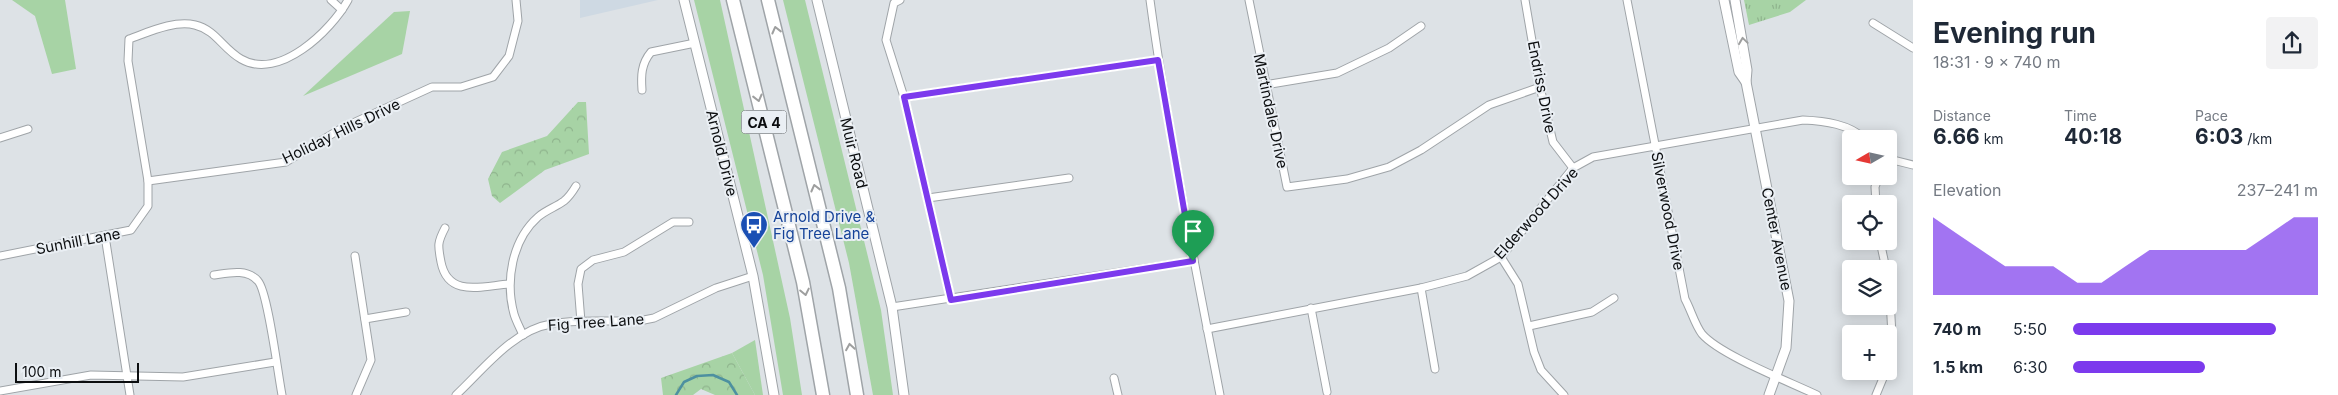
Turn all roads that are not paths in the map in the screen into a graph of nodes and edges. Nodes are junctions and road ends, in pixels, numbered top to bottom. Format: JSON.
{"nodes":[{"id":1,"x":331,"y":0,"type":"edge"},
{"id":2,"x":348,"y":0,"type":"edge"},
{"id":3,"x":516,"y":0,"type":"edge"},
{"id":4,"x":684,"y":0,"type":"edge"},
{"id":5,"x":733,"y":0,"type":"edge"},
{"id":6,"x":768,"y":0,"type":"edge"},
{"id":7,"x":817,"y":0,"type":"edge"},
{"id":8,"x":900,"y":0,"type":"edge"},
{"id":9,"x":1150,"y":0,"type":"edge"},
{"id":10,"x":1249,"y":0,"type":"edge"},
{"id":11,"x":1525,"y":0,"type":"edge"},
{"id":12,"x":1627,"y":0,"type":"edge"},
{"id":13,"x":1724,"y":0,"type":"edge"},
{"id":14,"x":1736,"y":0,"type":"edge"},
{"id":15,"x":342,"y":10,"type":"junction"},
{"id":16,"x":1873,"y":23,"type":"dead end"},
{"id":17,"x":1421,"y":26,"type":"dead end"},
{"id":18,"x":695,"y":43,"type":"junction"},
{"id":19,"x":1913,"y":48,"type":"edge"},
{"id":20,"x":1158,"y":60,"type":"junction"},
{"id":21,"x":1746,"y":82,"type":"junction"},
{"id":22,"x":1265,"y":86,"type":"junction"},
{"id":23,"x":1540,"y":87,"type":"junction"},
{"id":24,"x":642,"y":90,"type":"dead end"},
{"id":25,"x":904,"y":97,"type":"junction"},
{"id":26,"x":1755,"y":128,"type":"junction"},
{"id":27,"x":28,"y":129,"type":"dead end"},
{"id":28,"x":1851,"y":130,"type":"edge"},
{"id":29,"x":0,"y":138,"type":"edge"},
{"id":30,"x":1656,"y":147,"type":"junction"},
{"id":31,"x":1898,"y":161,"type":"edge"},
{"id":32,"x":1913,"y":165,"type":"edge"},
{"id":33,"x":1573,"y":168,"type":"junction"},
{"id":34,"x":1069,"y":178,"type":"dead end"},
{"id":35,"x":148,"y":181,"type":"junction"},
{"id":36,"x":576,"y":186,"type":"dead end"},
{"id":37,"x":928,"y":198,"type":"junction"},
{"id":38,"x":689,"y":222,"type":"dead end"},
{"id":39,"x":445,"y":228,"type":"dead end"},
{"id":40,"x":104,"y":236,"type":"junction"},
{"id":41,"x":0,"y":256,"type":"edge"},
{"id":42,"x":355,"y":256,"type":"dead end"},
{"id":43,"x":1501,"y":257,"type":"junction"},
{"id":44,"x":1193,"y":261,"type":"junction"},
{"id":45,"x":214,"y":275,"type":"dead end"},
{"id":46,"x":753,"y":276,"type":"junction"},
{"id":47,"x":509,"y":284,"type":"junction"},
{"id":48,"x":1421,"y":288,"type":"junction"},
{"id":49,"x":1614,"y":298,"type":"dead end"},
{"id":50,"x":951,"y":300,"type":"junction"},
{"id":51,"x":892,"y":307,"type":"junction"},
{"id":52,"x":1311,"y":308,"type":"junction"},
{"id":53,"x":406,"y":312,"type":"dead end"},
{"id":54,"x":365,"y":319,"type":"junction"},
{"id":55,"x":581,"y":322,"type":"junction"},
{"id":56,"x":1529,"y":326,"type":"junction"},
{"id":57,"x":1207,"y":329,"type":"junction"},
{"id":58,"x":523,"y":335,"type":"junction"},
{"id":59,"x":276,"y":362,"type":"junction"},
{"id":60,"x":1435,"y":369,"type":"dead end"},
{"id":61,"x":127,"y":375,"type":"junction"},
{"id":62,"x":1777,"y":376,"type":"junction"},
{"id":63,"x":1114,"y":378,"type":"dead end"},
{"id":64,"x":1882,"y":380,"type":"edge"},
{"id":65,"x":0,"y":391,"type":"edge"},
{"id":66,"x":1327,"y":392,"type":"dead end"},
{"id":67,"x":130,"y":395,"type":"edge"},
{"id":68,"x":282,"y":395,"type":"edge"},
{"id":69,"x":356,"y":395,"type":"edge"},
{"id":70,"x":456,"y":395,"type":"edge"},
{"id":71,"x":774,"y":395,"type":"edge"},
{"id":72,"x":823,"y":395,"type":"edge"},
{"id":73,"x":857,"y":395,"type":"edge"},
{"id":74,"x":904,"y":395,"type":"edge"},
{"id":75,"x":1118,"y":395,"type":"edge"},
{"id":76,"x":1220,"y":395,"type":"edge"},
{"id":77,"x":1564,"y":395,"type":"edge"},
{"id":78,"x":1769,"y":395,"type":"edge"},
{"id":79,"x":1817,"y":395,"type":"edge"},
{"id":80,"x":1876,"y":395,"type":"edge"}],
"edges":[{"from":1,"to":15,"type":"street"},
{"from":2,"to":15,"type":"street"},
{"from":3,"to":35,"type":"street","name":"Holiday Hills Drive"},
{"from":4,"to":18,"type":"street","name":"Arnold Drive"},
{"from":5,"to":72,"type":"highway","number":"CA 4","one_way":true},
{"from":73,"to":6,"type":"highway","number":"CA 4","one_way":true},
{"from":7,"to":51,"type":"street","name":"Muir Road"},
{"from":8,"to":25,"type":"street"},
{"from":9,"to":20,"type":"street"},
{"from":10,"to":22,"type":"street","name":"Martindale Drive"},
{"from":11,"to":23,"type":"street","name":"Endriss Drive"},
{"from":12,"to":30,"type":"street","name":"Silverwood Drive"},
{"from":13,"to":21,"type":"street","name":"Center Avenue"},
{"from":21,"to":14,"type":"street","name":"Center Avenue","one_way":true},
{"from":15,"to":35,"type":"street"},
{"from":16,"to":19,"type":"street"},
{"from":17,"to":22,"type":"street"},
{"from":18,"to":24,"type":"street"},
{"from":18,"to":46,"type":"street","name":"Arnold Drive"},
{"from":20,"to":25,"type":"street"},
{"from":20,"to":44,"type":"street"},
{"from":21,"to":26,"type":"street","name":"Center Avenue"},
{"from":22,"to":23,"type":"street","name":"Martindale Drive"},
{"from":23,"to":33,"type":"street","name":"Endriss Drive"},
{"from":25,"to":37,"type":"street"},
{"from":26,"to":28,"type":"street","name":"Elderwood Drive"},
{"from":26,"to":30,"type":"street","name":"Elderwood Drive"},
{"from":26,"to":62,"type":"street","name":"Center Avenue"},
{"from":27,"to":29,"type":"street"},
{"from":30,"to":33,"type":"street","name":"Elderwood Drive"},
{"from":30,"to":62,"type":"street","name":"Silverwood Drive"},
{"from":31,"to":32,"type":"street"},
{"from":33,"to":43,"type":"street","name":"Elderwood Drive"},
{"from":34,"to":37,"type":"street"},
{"from":35,"to":40,"type":"street","name":"Sunhill Lane"},
{"from":36,"to":47,"type":"street"},
{"from":37,"to":50,"type":"street"},
{"from":38,"to":55,"type":"street"},
{"from":39,"to":47,"type":"street"},
{"from":40,"to":41,"type":"street","name":"Sunhill Lane"},
{"from":40,"to":61,"type":"street"},
{"from":42,"to":54,"type":"street"},
{"from":43,"to":48,"type":"street","name":"Elderwood Drive"},
{"from":43,"to":56,"type":"street"},
{"from":44,"to":50,"type":"street"},
{"from":44,"to":57,"type":"street"},
{"from":45,"to":59,"type":"street"},
{"from":46,"to":55,"type":"street","name":"Fig Tree Lane"},
{"from":46,"to":71,"type":"street","name":"Arnold Drive"},
{"from":47,"to":58,"type":"street"},
{"from":48,"to":52,"type":"street","name":"Elderwood Drive"},
{"from":48,"to":60,"type":"street"},
{"from":49,"to":56,"type":"street"},
{"from":50,"to":51,"type":"street"},
{"from":51,"to":74,"type":"street","name":"Muir Road"},
{"from":52,"to":57,"type":"street","name":"Elderwood Drive"},
{"from":52,"to":66,"type":"street"},
{"from":53,"to":54,"type":"street"},
{"from":54,"to":69,"type":"street"},
{"from":55,"to":58,"type":"street","name":"Fig Tree Lane"},
{"from":56,"to":77,"type":"street"},
{"from":57,"to":76,"type":"street"},
{"from":58,"to":70,"type":"street","name":"Fig Tree Lane"},
{"from":59,"to":61,"type":"street"},
{"from":59,"to":68,"type":"street"},
{"from":61,"to":65,"type":"street"},
{"from":61,"to":67,"type":"street"},
{"from":62,"to":78,"type":"street","name":"Center Avenue"},
{"from":62,"to":79,"type":"street","name":"Silverwood Drive"},
{"from":63,"to":75,"type":"street"},
{"from":64,"to":80,"type":"street"}]}
